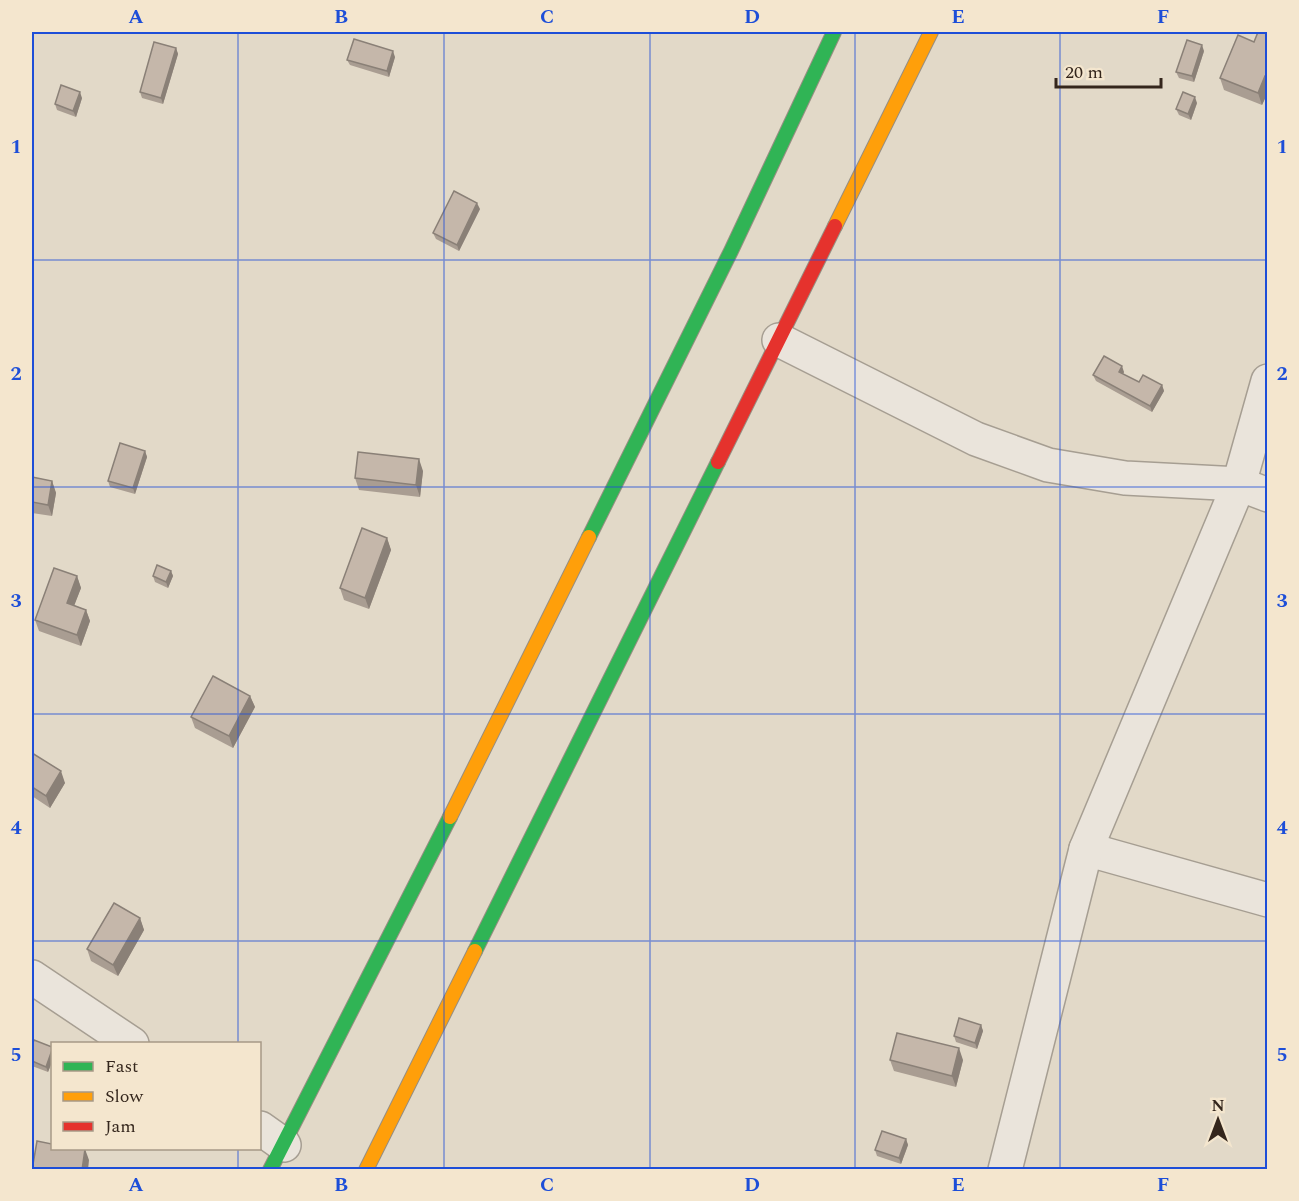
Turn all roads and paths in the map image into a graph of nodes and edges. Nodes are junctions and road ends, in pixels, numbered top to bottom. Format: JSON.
{"nodes":[{"id":1,"x":834,"y":32,"type":"edge"},
{"id":2,"x":931,"y":32,"type":"edge"},
{"id":3,"x":779,"y":340,"type":"junction"},
{"id":4,"x":1268,"y":381,"type":"edge"},
{"id":5,"x":1253,"y":489,"type":"edge"},
{"id":6,"x":1086,"y":849,"type":"junction"},
{"id":7,"x":1268,"y":900,"type":"edge"},
{"id":8,"x":32,"y":977,"type":"edge"},
{"id":9,"x":129,"y":1042,"type":"edge"},
{"id":10,"x":271,"y":1147,"type":"edge"},
{"id":11,"x":1010,"y":1169,"type":"edge"},
{"id":12,"x":366,"y":1170,"type":"edge"}],
"edges":[{"from":1,"to":10,"type":"main road"},
{"from":2,"to":3,"type":"main road"},
{"from":3,"to":5,"type":"street"},
{"from":3,"to":12,"type":"main road"},
{"from":4,"to":5,"type":"street"},
{"from":5,"to":6,"type":"street"},
{"from":6,"to":7,"type":"street"},
{"from":6,"to":11,"type":"street"},
{"from":8,"to":9,"type":"street"}]}
